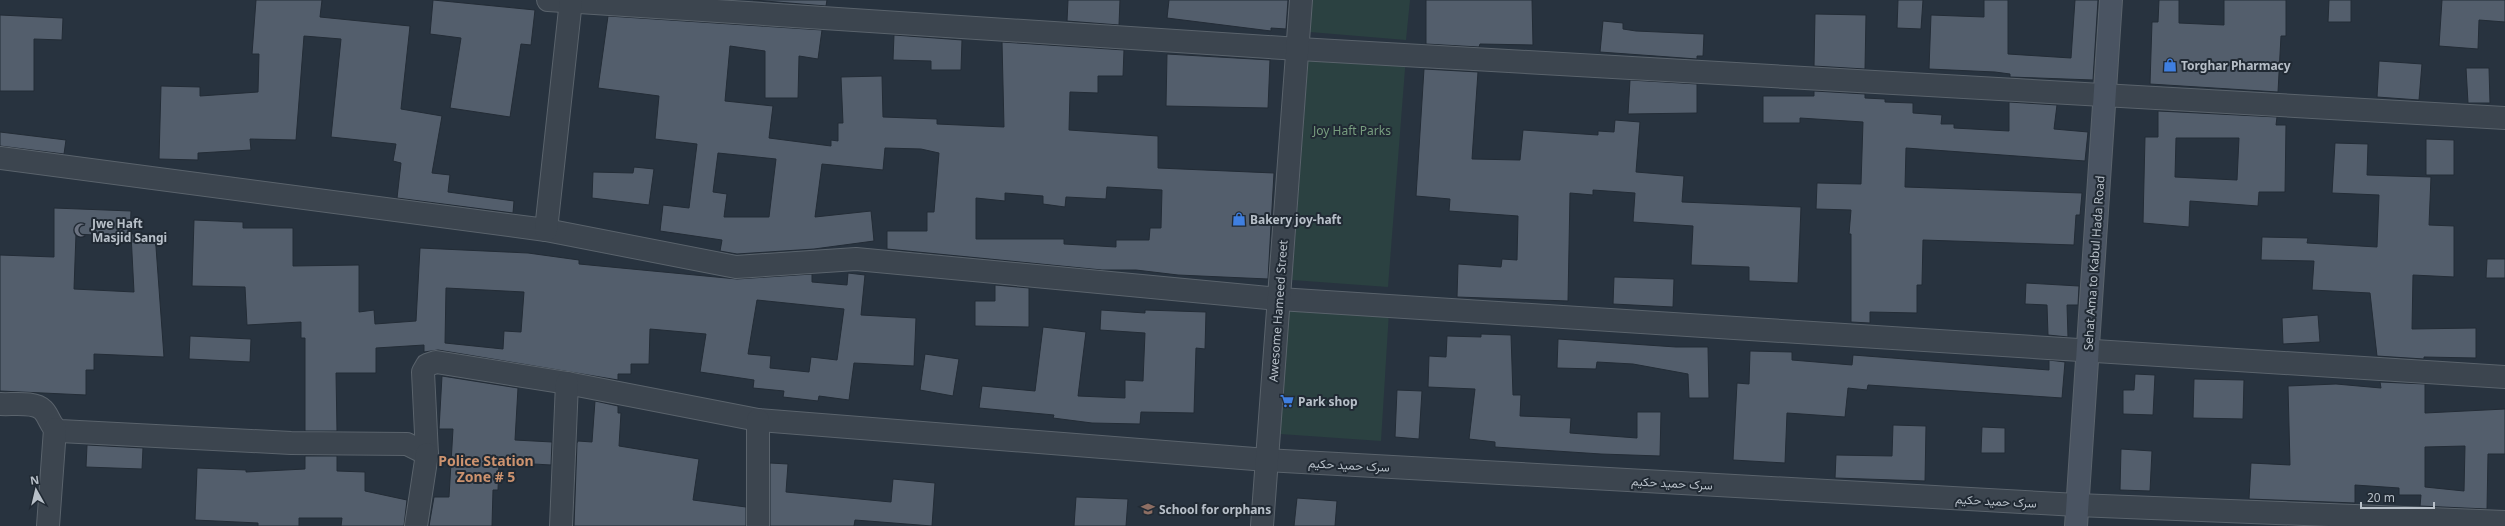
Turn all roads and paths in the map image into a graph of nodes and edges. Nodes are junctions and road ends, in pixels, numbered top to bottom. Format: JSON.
{"nodes":[{"id":1,"x":548,"y":0,"type":"edge"},
{"id":2,"x":1302,"y":0,"type":"edge"},
{"id":3,"x":2111,"y":0,"type":"edge"},
{"id":4,"x":571,"y":1,"type":"edge"},
{"id":5,"x":1298,"y":49,"type":"junction"},
{"id":6,"x":2106,"y":93,"type":"junction"},
{"id":7,"x":2505,"y":118,"type":"edge"},
{"id":8,"x":0,"y":158,"type":"edge"},
{"id":9,"x":546,"y":230,"type":"junction"},
{"id":10,"x":1279,"y":299,"type":"junction"},
{"id":11,"x":2087,"y":352,"type":"junction"},
{"id":12,"x":2505,"y":377,"type":"edge"},
{"id":13,"x":567,"y":383,"type":"junction"},
{"id":14,"x":0,"y":404,"type":"edge"},
{"id":15,"x":758,"y":420,"type":"junction"},
{"id":16,"x":55,"y":429,"type":"junction"},
{"id":17,"x":427,"y":454,"type":"junction"},
{"id":18,"x":1267,"y":460,"type":"junction"},
{"id":19,"x":2076,"y":516,"type":"edge"},
{"id":20,"x":2505,"y":522,"type":"edge"},
{"id":21,"x":48,"y":526,"type":"edge"},
{"id":22,"x":416,"y":526,"type":"edge"},
{"id":23,"x":561,"y":526,"type":"edge"},
{"id":24,"x":758,"y":526,"type":"edge"},
{"id":25,"x":1262,"y":526,"type":"edge"}],
"edges":[{"from":1,"to":4,"type":"street"},
{"from":2,"to":5,"type":"street","name":"Awesome Hameed Street"},
{"from":3,"to":6,"type":"main road","name":"Sehat Ama to Kabul Hada Road"},
{"from":4,"to":5,"type":"street"},
{"from":4,"to":9,"type":"street"},
{"from":5,"to":6,"type":"street"},
{"from":5,"to":10,"type":"street","name":"Awesome Hameed Street"},
{"from":6,"to":7,"type":"street"},
{"from":6,"to":11,"type":"main road","name":"Sehat Ama to Kabul Hada Road"},
{"from":8,"to":9,"type":"street"},
{"from":9,"to":10,"type":"street"},
{"from":10,"to":11,"type":"street"},
{"from":10,"to":18,"type":"street","name":"Awesome Hameed Street"},
{"from":11,"to":12,"type":"street"},
{"from":11,"to":19,"type":"main road","name":"Sehat Ama to Kabul Hada Road"},
{"from":13,"to":15,"type":"street","name":"سرک حمید حکیم"},
{"from":13,"to":17,"type":"street","name":"سرک حمید حکیم"},
{"from":13,"to":23,"type":"street"},
{"from":14,"to":16,"type":"street"},
{"from":15,"to":18,"type":"street","name":"سرک حمید حکیم"},
{"from":15,"to":24,"type":"street"},
{"from":16,"to":17,"type":"street"},
{"from":16,"to":21,"type":"street"},
{"from":17,"to":22,"type":"street","name":"سرک حمید حکیم"},
{"from":18,"to":19,"type":"street","name":"سرک حمید حکیم"},
{"from":18,"to":25,"type":"street","name":"Awesome Hameed Street"},
{"from":19,"to":20,"type":"street","name":"سرک حمید حکیم"}]}
